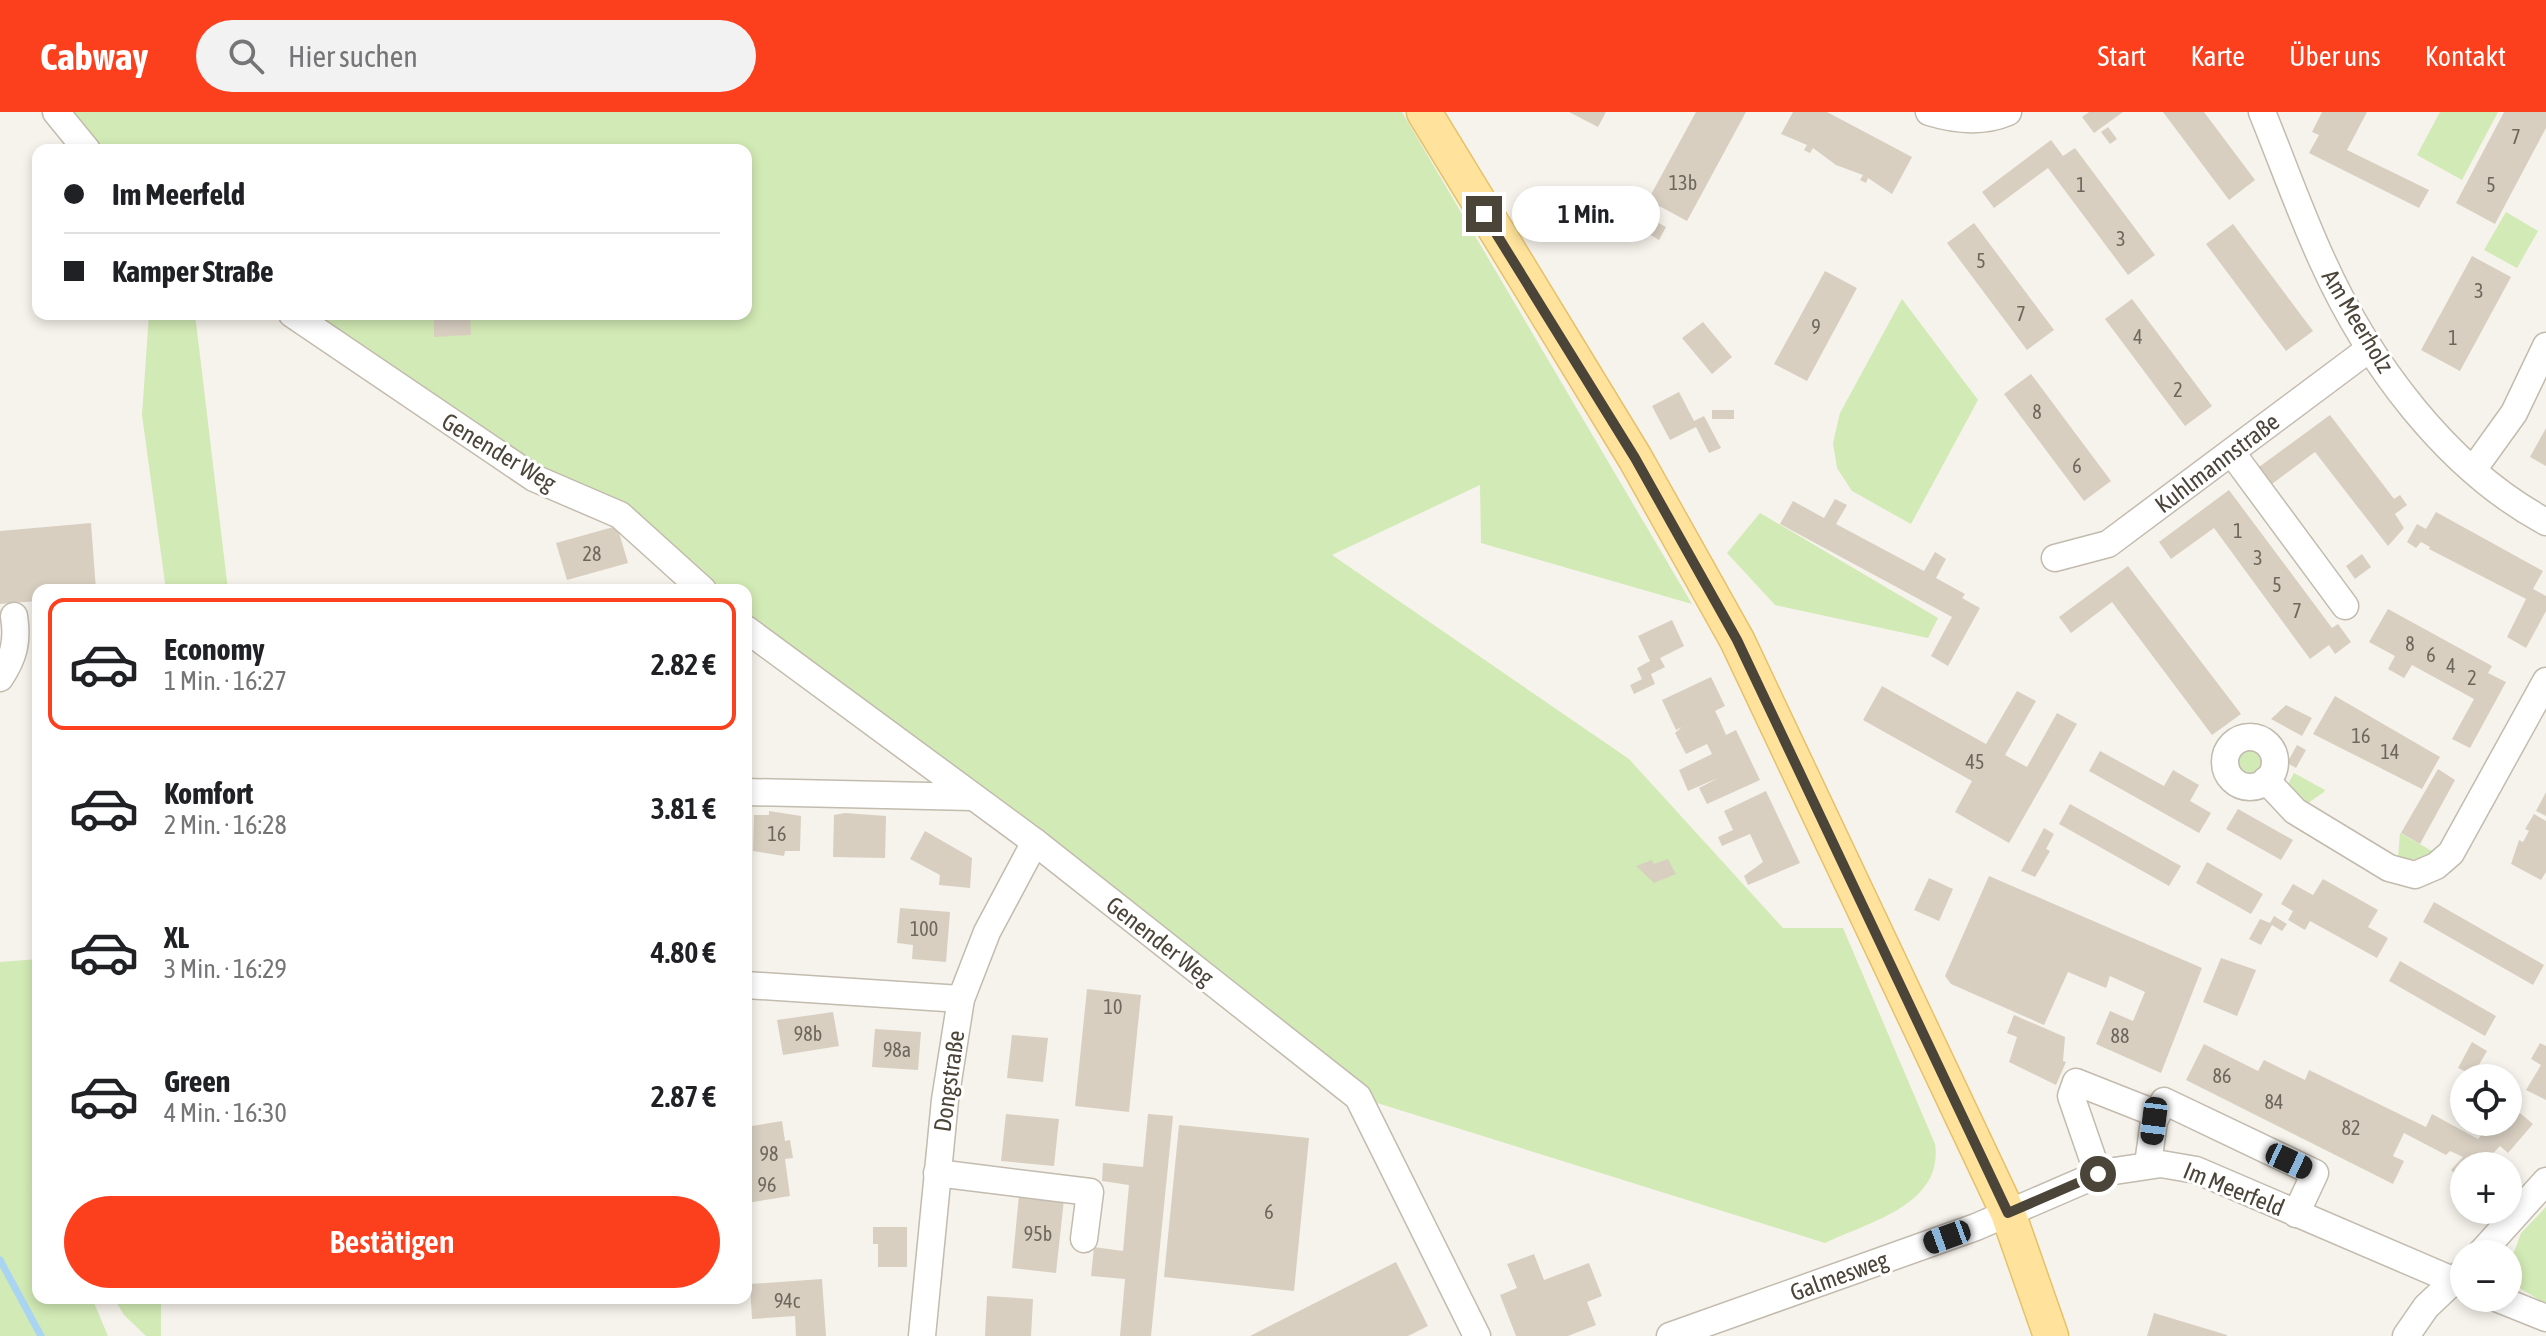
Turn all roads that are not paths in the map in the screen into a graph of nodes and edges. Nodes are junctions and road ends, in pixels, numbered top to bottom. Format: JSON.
{"nodes":[{"id":1,"x":56,"y":112,"type":"edge"},
{"id":2,"x":1424,"y":112,"type":"edge"},
{"id":3,"x":1929,"y":112,"type":"edge"},
{"id":4,"x":2008,"y":112,"type":"edge"},
{"id":5,"x":2262,"y":112,"type":"edge"},
{"id":6,"x":82,"y":144,"type":"edge"},
{"id":7,"x":301,"y":320,"type":"edge"},
{"id":8,"x":2546,"y":348,"type":"edge"},
{"id":9,"x":2369,"y":349,"type":"junction"},
{"id":10,"x":2232,"y":453,"type":"junction"},
{"id":11,"x":2473,"y":470,"type":"junction"},
{"id":12,"x":2546,"y":522,"type":"edge"},
{"id":13,"x":2055,"y":558,"type":"dead end"},
{"id":14,"x":696,"y":584,"type":"edge"},
{"id":15,"x":2345,"y":606,"type":"dead end"},
{"id":16,"x":14,"y":616,"type":"dead end"},
{"id":17,"x":752,"y":633,"type":"edge"},
{"id":18,"x":0,"y":678,"type":"edge"},
{"id":19,"x":2546,"y":681,"type":"edge"},
{"id":20,"x":2266,"y":780,"type":"dead end"},
{"id":21,"x":752,"y":792,"type":"edge"},
{"id":22,"x":973,"y":797,"type":"junction"},
{"id":23,"x":1035,"y":842,"type":"junction"},
{"id":24,"x":752,"y":985,"type":"edge"},
{"id":25,"x":961,"y":999,"type":"junction"},
{"id":26,"x":2157,"y":1114,"type":"junction"},
{"id":27,"x":2148,"y":1164,"type":"junction"},
{"id":28,"x":937,"y":1173,"type":"junction"},
{"id":29,"x":2098,"y":1174,"type":"junction"},
{"id":30,"x":2546,"y":1181,"type":"edge"},
{"id":31,"x":2008,"y":1213,"type":"junction"},
{"id":32,"x":2296,"y":1214,"type":"junction"},
{"id":33,"x":1084,"y":1239,"type":"dead end"},
{"id":34,"x":2493,"y":1240,"type":"edge"},
{"id":35,"x":2450,"y":1275,"type":"edge"},
{"id":36,"x":2450,"y":1288,"type":"edge"},
{"id":37,"x":2522,"y":1308,"type":"edge"},
{"id":38,"x":2546,"y":1318,"type":"edge"},
{"id":39,"x":1675,"y":1335,"type":"edge"},
{"id":40,"x":922,"y":1336,"type":"edge"},
{"id":41,"x":1477,"y":1336,"type":"edge"},
{"id":42,"x":2051,"y":1336,"type":"edge"},
{"id":43,"x":2406,"y":1336,"type":"edge"}],
"edges":[{"from":1,"to":6,"type":"street"},
{"from":2,"to":31,"type":"main road"},
{"from":3,"to":4,"type":"street"},
{"from":5,"to":9,"type":"street","name":"Am Meerholz"},
{"from":7,"to":14,"type":"street","name":"Genender Weg"},
{"from":8,"to":11,"type":"street"},
{"from":9,"to":10,"type":"street","name":"Kuhlmannstraße"},
{"from":9,"to":11,"type":"street","name":"Am Meerholz"},
{"from":10,"to":13,"type":"street","name":"Kuhlmannstraße"},
{"from":10,"to":15,"type":"street"},
{"from":11,"to":12,"type":"street","name":"Am Meerholz"},
{"from":16,"to":18,"type":"street"},
{"from":17,"to":22,"type":"street","name":"Genender Weg"},
{"from":19,"to":20,"type":"street"},
{"from":21,"to":22,"type":"street"},
{"from":22,"to":23,"type":"street","name":"Genender Weg"},
{"from":23,"to":25,"type":"street","name":"Dongstraße"},
{"from":23,"to":41,"type":"street","name":"Genender Weg"},
{"from":24,"to":25,"type":"street"},
{"from":25,"to":28,"type":"street","name":"Dongstraße"},
{"from":26,"to":27,"type":"street"},
{"from":26,"to":29,"type":"street"},
{"from":26,"to":32,"type":"street"},
{"from":27,"to":29,"type":"street","name":"Im Meerfeld"},
{"from":27,"to":32,"type":"street","name":"Im Meerfeld"},
{"from":28,"to":33,"type":"street"},
{"from":28,"to":40,"type":"street","name":"Dongstraße"},
{"from":29,"to":31,"type":"street","name":"Im Meerfeld"},
{"from":30,"to":34,"type":"street"},
{"from":31,"to":39,"type":"street","name":"Galmesweg"},
{"from":31,"to":42,"type":"main road"},
{"from":32,"to":35,"type":"street","name":"Im Meerfeld"},
{"from":36,"to":43,"type":"street","name":"Im Meerfeld"},
{"from":37,"to":38,"type":"street"}]}
